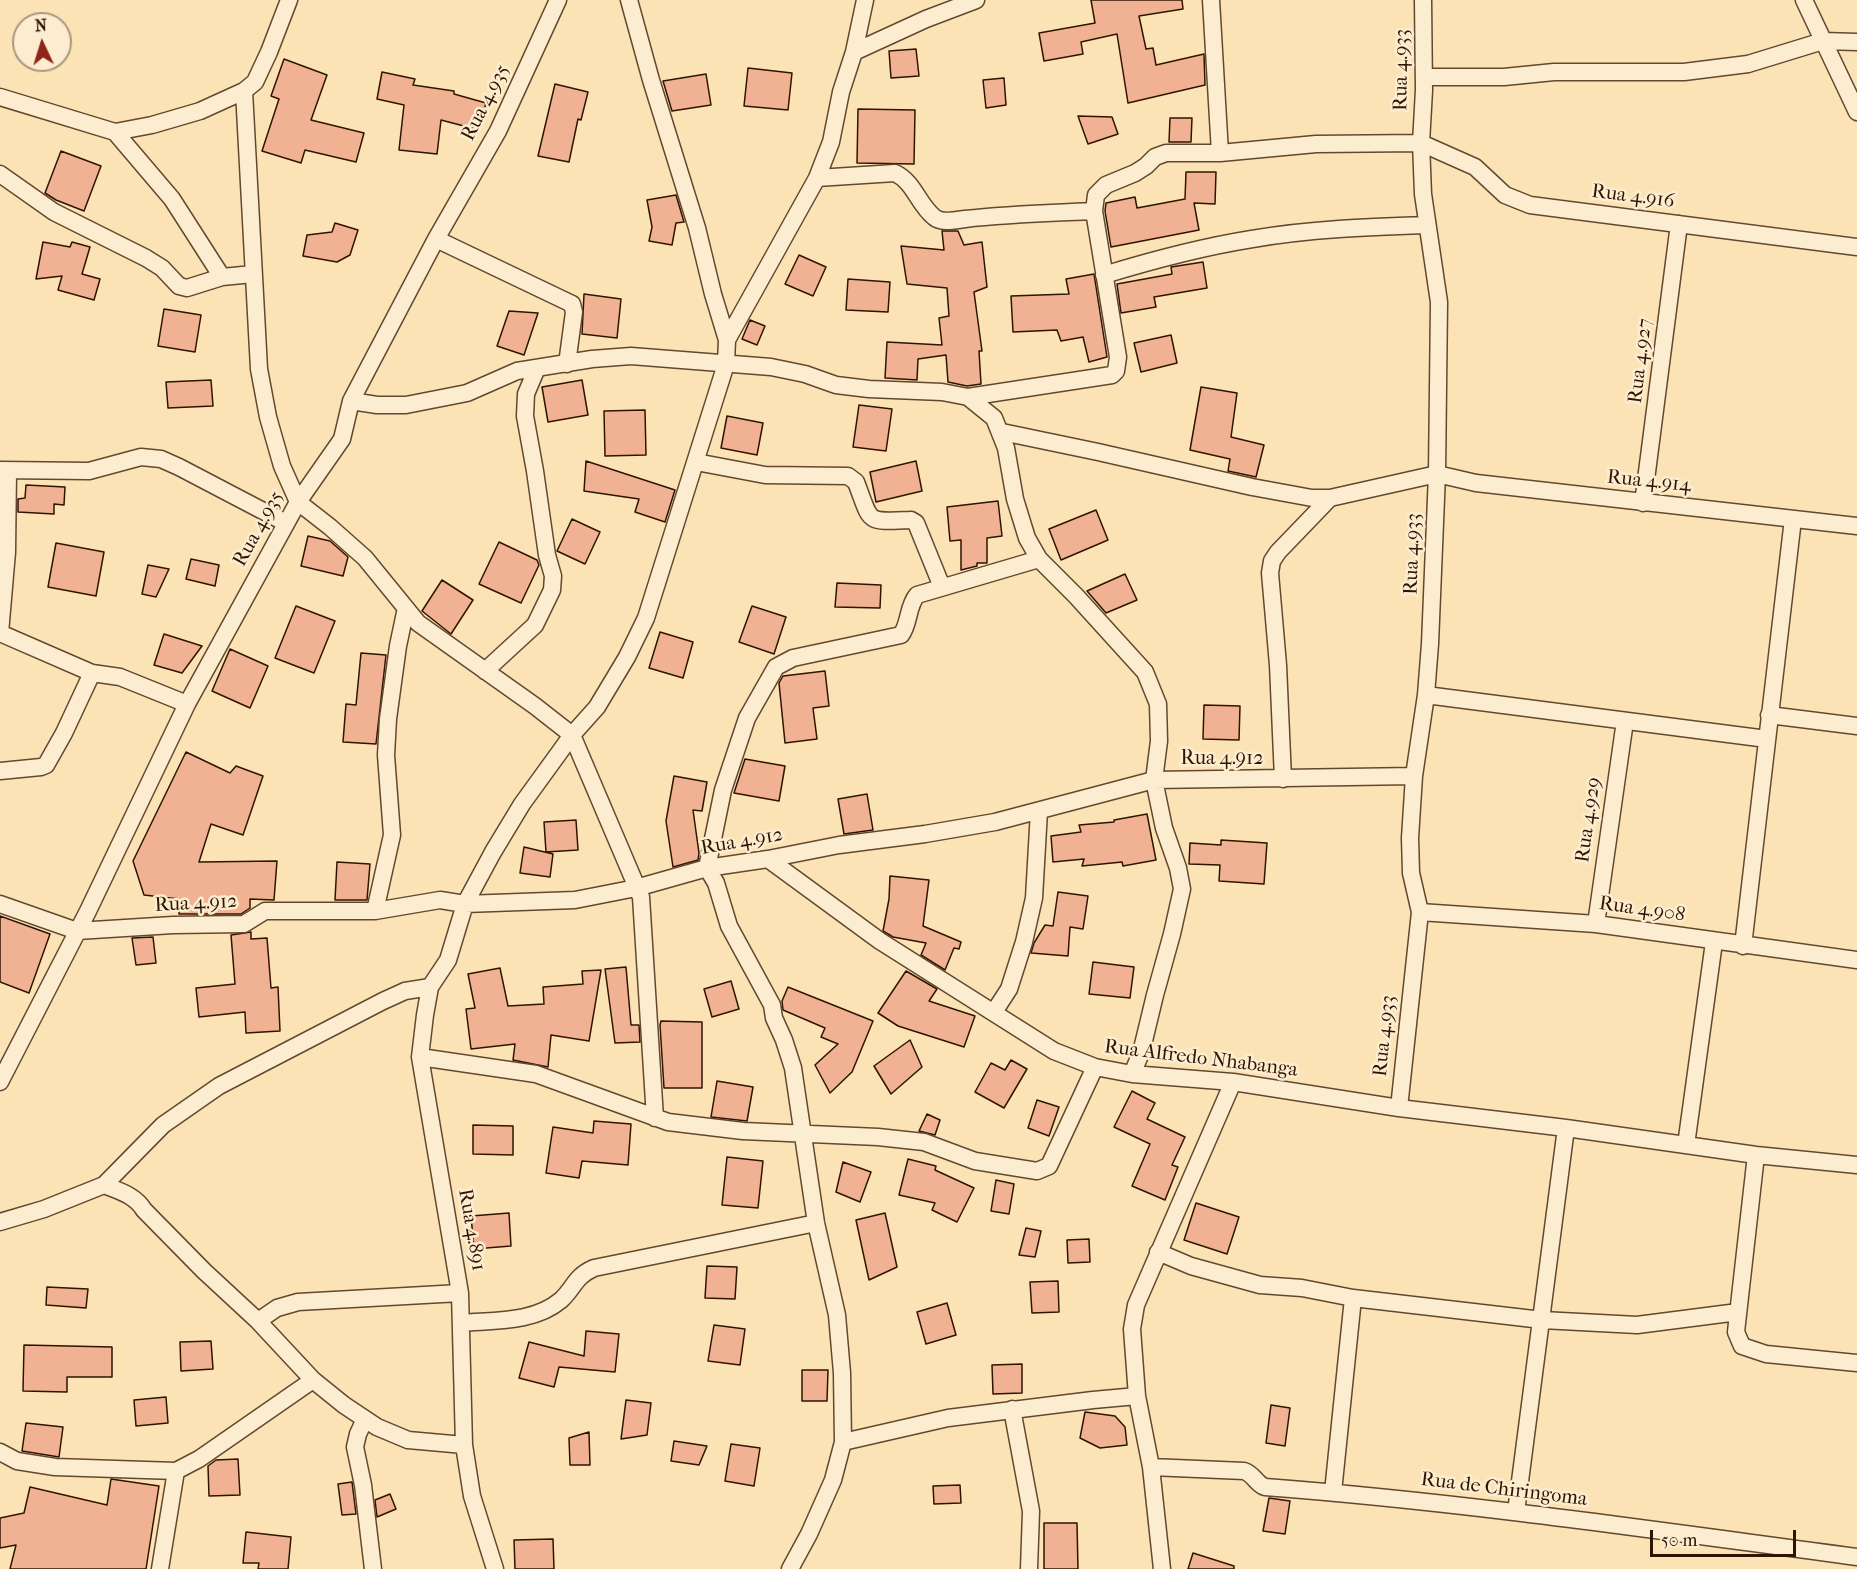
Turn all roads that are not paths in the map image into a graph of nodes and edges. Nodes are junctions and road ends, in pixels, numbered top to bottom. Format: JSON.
{"nodes":[{"id":1,"x":289,"y":0,"type":"edge"},
{"id":2,"x":558,"y":0,"type":"edge"},
{"id":3,"x":628,"y":0,"type":"edge"},
{"id":4,"x":865,"y":0,"type":"edge"},
{"id":5,"x":976,"y":0,"type":"edge"},
{"id":6,"x":1210,"y":0,"type":"edge"},
{"id":7,"x":1423,"y":0,"type":"edge"},
{"id":8,"x":1804,"y":0,"type":"edge"},
{"id":9,"x":1823,"y":40,"type":"junction"},
{"id":10,"x":1857,"y":42,"type":"edge"},
{"id":11,"x":854,"y":52,"type":"junction"},
{"id":12,"x":1424,"y":76,"type":"junction"},
{"id":13,"x":244,"y":91,"type":"junction"},
{"id":14,"x":0,"y":97,"type":"edge"},
{"id":15,"x":1857,"y":112,"type":"edge"},
{"id":16,"x":115,"y":132,"type":"junction"},
{"id":17,"x":1421,"y":143,"type":"junction"},
{"id":18,"x":1220,"y":153,"type":"junction"},
{"id":19,"x":0,"y":174,"type":"edge"},
{"id":20,"x":817,"y":178,"type":"junction"},
{"id":21,"x":1094,"y":211,"type":"junction"},
{"id":22,"x":1679,"y":224,"type":"junction"},
{"id":23,"x":1426,"y":225,"type":"junction"},
{"id":24,"x":436,"y":239,"type":"junction"},
{"id":25,"x":1857,"y":247,"type":"edge"},
{"id":26,"x":253,"y":274,"type":"junction"},
{"id":27,"x":1104,"y":275,"type":"junction"},
{"id":28,"x":222,"y":278,"type":"junction"},
{"id":29,"x":727,"y":340,"type":"junction"},
{"id":30,"x":567,"y":364,"type":"junction"},
{"id":31,"x":726,"y":364,"type":"junction"},
{"id":32,"x":537,"y":368,"type":"junction"},
{"id":33,"x":968,"y":397,"type":"junction"},
{"id":34,"x":351,"y":401,"type":"junction"},
{"id":35,"x":1002,"y":432,"type":"junction"},
{"id":36,"x":696,"y":462,"type":"junction"},
{"id":37,"x":4,"y":471,"type":"edge"},
{"id":38,"x":1437,"y":474,"type":"junction"},
{"id":39,"x":1330,"y":498,"type":"junction"},
{"id":40,"x":298,"y":502,"type":"junction"},
{"id":41,"x":1643,"y":503,"type":"junction"},
{"id":42,"x":1792,"y":519,"type":"junction"},
{"id":43,"x":286,"y":523,"type":"junction"},
{"id":44,"x":1857,"y":526,"type":"edge"},
{"id":45,"x":1039,"y":558,"type":"junction"},
{"id":46,"x":942,"y":587,"type":"junction"},
{"id":47,"x":406,"y":608,"type":"junction"},
{"id":48,"x":0,"y":633,"type":"edge"},
{"id":49,"x":485,"y":671,"type":"junction"},
{"id":50,"x":92,"y":673,"type":"junction"},
{"id":51,"x":1426,"y":695,"type":"junction"},
{"id":52,"x":187,"y":704,"type":"junction"},
{"id":53,"x":1769,"y":715,"type":"junction"},
{"id":54,"x":1625,"y":721,"type":"junction"},
{"id":55,"x":1857,"y":726,"type":"edge"},
{"id":56,"x":572,"y":735,"type":"junction"},
{"id":57,"x":1767,"y":739,"type":"junction"},
{"id":58,"x":0,"y":771,"type":"edge"},
{"id":59,"x":1414,"y":776,"type":"junction"},
{"id":60,"x":1283,"y":779,"type":"junction"},
{"id":61,"x":1154,"y":780,"type":"junction"},
{"id":62,"x":1039,"y":811,"type":"junction"},
{"id":63,"x":768,"y":859,"type":"junction"},
{"id":64,"x":707,"y":868,"type":"junction"},
{"id":65,"x":636,"y":888,"type":"junction"},
{"id":66,"x":0,"y":904,"type":"edge"},
{"id":67,"x":465,"y":904,"type":"junction"},
{"id":68,"x":375,"y":911,"type":"junction"},
{"id":69,"x":1420,"y":912,"type":"junction"},
{"id":70,"x":1596,"y":924,"type":"junction"},
{"id":71,"x":77,"y":931,"type":"junction"},
{"id":72,"x":1714,"y":942,"type":"junction"},
{"id":73,"x":1743,"y":946,"type":"junction"},
{"id":74,"x":1857,"y":960,"type":"edge"},
{"id":75,"x":430,"y":987,"type":"junction"},
{"id":76,"x":994,"y":1012,"type":"junction"},
{"id":77,"x":420,"y":1058,"type":"junction"},
{"id":78,"x":1095,"y":1067,"type":"junction"},
{"id":79,"x":1131,"y":1074,"type":"junction"},
{"id":80,"x":0,"y":1082,"type":"edge"},
{"id":81,"x":1233,"y":1082,"type":"junction"},
{"id":82,"x":1399,"y":1108,"type":"junction"},
{"id":83,"x":655,"y":1118,"type":"junction"},
{"id":84,"x":1566,"y":1128,"type":"junction"},
{"id":85,"x":804,"y":1133,"type":"junction"},
{"id":86,"x":1686,"y":1145,"type":"junction"},
{"id":87,"x":1756,"y":1155,"type":"junction"},
{"id":88,"x":1857,"y":1165,"type":"edge"},
{"id":89,"x":104,"y":1185,"type":"junction"},
{"id":90,"x":0,"y":1222,"type":"edge"},
{"id":91,"x":816,"y":1223,"type":"junction"},
{"id":92,"x":1158,"y":1252,"type":"junction"},
{"id":93,"x":460,"y":1293,"type":"junction"},
{"id":94,"x":1353,"y":1298,"type":"junction"},
{"id":95,"x":1738,"y":1312,"type":"junction"},
{"id":96,"x":1542,"y":1320,"type":"junction"},
{"id":97,"x":258,"y":1321,"type":"junction"},
{"id":98,"x":461,"y":1323,"type":"junction"},
{"id":99,"x":1857,"y":1363,"type":"edge"},
{"id":100,"x":313,"y":1380,"type":"junction"},
{"id":101,"x":1137,"y":1396,"type":"junction"},
{"id":102,"x":1012,"y":1409,"type":"junction"},
{"id":103,"x":365,"y":1419,"type":"junction"},
{"id":104,"x":843,"y":1442,"type":"junction"},
{"id":105,"x":464,"y":1445,"type":"junction"},
{"id":106,"x":0,"y":1452,"type":"edge"},
{"id":107,"x":1151,"y":1467,"type":"junction"},
{"id":108,"x":176,"y":1471,"type":"junction"},
{"id":109,"x":1333,"y":1492,"type":"junction"},
{"id":110,"x":1516,"y":1512,"type":"junction"},
{"id":111,"x":1857,"y":1557,"type":"edge"},
{"id":112,"x":160,"y":1569,"type":"edge"},
{"id":113,"x":373,"y":1569,"type":"edge"},
{"id":114,"x":495,"y":1569,"type":"edge"},
{"id":115,"x":790,"y":1569,"type":"edge"},
{"id":116,"x":1029,"y":1569,"type":"edge"},
{"id":117,"x":1162,"y":1569,"type":"edge"}],
"edges":[{"from":1,"to":13,"type":"street"},
{"from":2,"to":24,"type":"street","name":"Rua 4.935"},
{"from":3,"to":29,"type":"street"},
{"from":4,"to":11,"type":"street"},
{"from":5,"to":11,"type":"street"},
{"from":6,"to":18,"type":"street"},
{"from":7,"to":12,"type":"street","name":"Rua 4.933"},
{"from":8,"to":9,"type":"street"},
{"from":9,"to":10,"type":"street"},
{"from":9,"to":12,"type":"street"},
{"from":9,"to":15,"type":"street"},
{"from":11,"to":20,"type":"street"},
{"from":12,"to":17,"type":"street","name":"Rua 4.933"},
{"from":13,"to":16,"type":"street"},
{"from":13,"to":26,"type":"street"},
{"from":14,"to":16,"type":"street"},
{"from":16,"to":28,"type":"street"},
{"from":17,"to":18,"type":"street"},
{"from":17,"to":22,"type":"street","name":"Rua 4.916"},
{"from":17,"to":23,"type":"street","name":"Rua 4.933"},
{"from":18,"to":21,"type":"street"},
{"from":19,"to":28,"type":"street"},
{"from":20,"to":21,"type":"street"},
{"from":20,"to":29,"type":"street"},
{"from":21,"to":27,"type":"street"},
{"from":22,"to":25,"type":"street","name":"Rua 4.916"},
{"from":22,"to":41,"type":"street","name":"Rua 4.927"},
{"from":23,"to":27,"type":"street"},
{"from":23,"to":38,"type":"street","name":"Rua 4.933"},
{"from":24,"to":30,"type":"street"},
{"from":24,"to":34,"type":"street","name":"Rua 4.935"},
{"from":26,"to":28,"type":"street"},
{"from":26,"to":40,"type":"street"},
{"from":27,"to":33,"type":"street"},
{"from":29,"to":31,"type":"street","name":"Rua 4.891"},
{"from":30,"to":31,"type":"street"},
{"from":30,"to":32,"type":"street"},
{"from":31,"to":33,"type":"street"},
{"from":31,"to":36,"type":"street","name":"Rua 4.891"},
{"from":32,"to":34,"type":"street"},
{"from":32,"to":49,"type":"street"},
{"from":33,"to":35,"type":"street"},
{"from":34,"to":40,"type":"street","name":"Rua 4.935"},
{"from":35,"to":39,"type":"street"},
{"from":35,"to":45,"type":"street"},
{"from":36,"to":46,"type":"street"},
{"from":36,"to":56,"type":"street","name":"Rua 4.891"},
{"from":37,"to":43,"type":"street"},
{"from":37,"to":48,"type":"street"},
{"from":38,"to":39,"type":"street"},
{"from":38,"to":41,"type":"street","name":"Rua 4.914"},
{"from":38,"to":51,"type":"street","name":"Rua 4.933"},
{"from":39,"to":60,"type":"street"},
{"from":40,"to":43,"type":"street","name":"Rua 4.935"},
{"from":40,"to":47,"type":"street"},
{"from":41,"to":42,"type":"street","name":"Rua 4.914"},
{"from":42,"to":44,"type":"street","name":"Rua 4.914"},
{"from":42,"to":53,"type":"street"},
{"from":43,"to":52,"type":"street","name":"Rua 4.935"},
{"from":45,"to":46,"type":"street"},
{"from":45,"to":61,"type":"street"},
{"from":46,"to":64,"type":"street"},
{"from":47,"to":49,"type":"street"},
{"from":47,"to":68,"type":"street"},
{"from":48,"to":50,"type":"street"},
{"from":49,"to":56,"type":"street"},
{"from":50,"to":52,"type":"street"},
{"from":50,"to":58,"type":"street"},
{"from":51,"to":54,"type":"street"},
{"from":51,"to":59,"type":"street","name":"Rua 4.933"},
{"from":52,"to":71,"type":"street","name":"Rua 4.935"},
{"from":53,"to":55,"type":"street"},
{"from":53,"to":57,"type":"street"},
{"from":54,"to":57,"type":"street"},
{"from":54,"to":70,"type":"street","name":"Rua 4.929"},
{"from":56,"to":65,"type":"street"},
{"from":56,"to":67,"type":"street","name":"Rua 4.891"},
{"from":57,"to":73,"type":"street"},
{"from":59,"to":60,"type":"street","name":"Rua 4.912"},
{"from":59,"to":69,"type":"street","name":"Rua 4.933"},
{"from":60,"to":61,"type":"street","name":"Rua 4.912"},
{"from":61,"to":62,"type":"street","name":"Rua 4.912"},
{"from":61,"to":79,"type":"street"},
{"from":62,"to":63,"type":"street","name":"Rua 4.912"},
{"from":62,"to":76,"type":"street"},
{"from":63,"to":64,"type":"street","name":"Rua 4.912"},
{"from":63,"to":76,"type":"street","name":"Rua Alfredo Nhabanga"},
{"from":64,"to":65,"type":"street","name":"Rua 4.912"},
{"from":64,"to":85,"type":"street"},
{"from":65,"to":67,"type":"street","name":"Rua 4.912"},
{"from":65,"to":83,"type":"street"},
{"from":66,"to":71,"type":"street"},
{"from":67,"to":68,"type":"street","name":"Rua 4.912"},
{"from":67,"to":75,"type":"street","name":"Rua 4.891"},
{"from":68,"to":71,"type":"street","name":"Rua 4.912"},
{"from":69,"to":70,"type":"street","name":"Rua 4.908"},
{"from":69,"to":82,"type":"street","name":"Rua 4.933"},
{"from":70,"to":72,"type":"street","name":"Rua 4.908"},
{"from":71,"to":80,"type":"street","name":"Rua 4.935"},
{"from":72,"to":73,"type":"street","name":"Rua 4.908"},
{"from":72,"to":86,"type":"street"},
{"from":73,"to":74,"type":"street","name":"Rua 4.908"},
{"from":75,"to":77,"type":"street","name":"Rua 4.891"},
{"from":75,"to":89,"type":"street"},
{"from":76,"to":78,"type":"street","name":"Rua Alfredo Nhabanga"},
{"from":77,"to":83,"type":"street"},
{"from":77,"to":93,"type":"street","name":"Rua 4.891"},
{"from":78,"to":79,"type":"street","name":"Rua Alfredo Nhabanga"},
{"from":78,"to":85,"type":"street"},
{"from":79,"to":81,"type":"street","name":"Rua Alfredo Nhabanga"},
{"from":81,"to":82,"type":"street","name":"Rua Alfredo Nhabanga"},
{"from":81,"to":92,"type":"street"},
{"from":82,"to":84,"type":"street","name":"Rua Alfredo Nhabanga"},
{"from":83,"to":85,"type":"street"},
{"from":84,"to":86,"type":"street","name":"Rua Alfredo Nhabanga"},
{"from":84,"to":96,"type":"street"},
{"from":85,"to":91,"type":"street"},
{"from":86,"to":87,"type":"street","name":"Rua Alfredo Nhabanga"},
{"from":87,"to":88,"type":"street","name":"Rua Alfredo Nhabanga"},
{"from":87,"to":95,"type":"street"},
{"from":89,"to":90,"type":"street"},
{"from":89,"to":97,"type":"street"},
{"from":91,"to":98,"type":"street"},
{"from":91,"to":104,"type":"street"},
{"from":92,"to":94,"type":"street"},
{"from":92,"to":101,"type":"street"},
{"from":93,"to":97,"type":"street"},
{"from":93,"to":98,"type":"street","name":"Rua 4.891"},
{"from":94,"to":96,"type":"street"},
{"from":94,"to":109,"type":"street"},
{"from":95,"to":96,"type":"street"},
{"from":95,"to":99,"type":"street"},
{"from":96,"to":110,"type":"street"},
{"from":97,"to":100,"type":"street"},
{"from":98,"to":105,"type":"street","name":"Rua 4.891"},
{"from":100,"to":103,"type":"street"},
{"from":100,"to":108,"type":"street"},
{"from":101,"to":102,"type":"street"},
{"from":101,"to":107,"type":"street"},
{"from":102,"to":104,"type":"street"},
{"from":102,"to":116,"type":"street"},
{"from":103,"to":105,"type":"street"},
{"from":103,"to":113,"type":"street"},
{"from":104,"to":115,"type":"street"},
{"from":105,"to":114,"type":"street","name":"Rua 4.891"},
{"from":106,"to":108,"type":"street"},
{"from":107,"to":109,"type":"street","name":"Rua de Chiringoma"},
{"from":107,"to":117,"type":"street"},
{"from":108,"to":112,"type":"street"},
{"from":109,"to":110,"type":"street","name":"Rua de Chiringoma"},
{"from":110,"to":111,"type":"street","name":"Rua de Chiringoma"}]}
